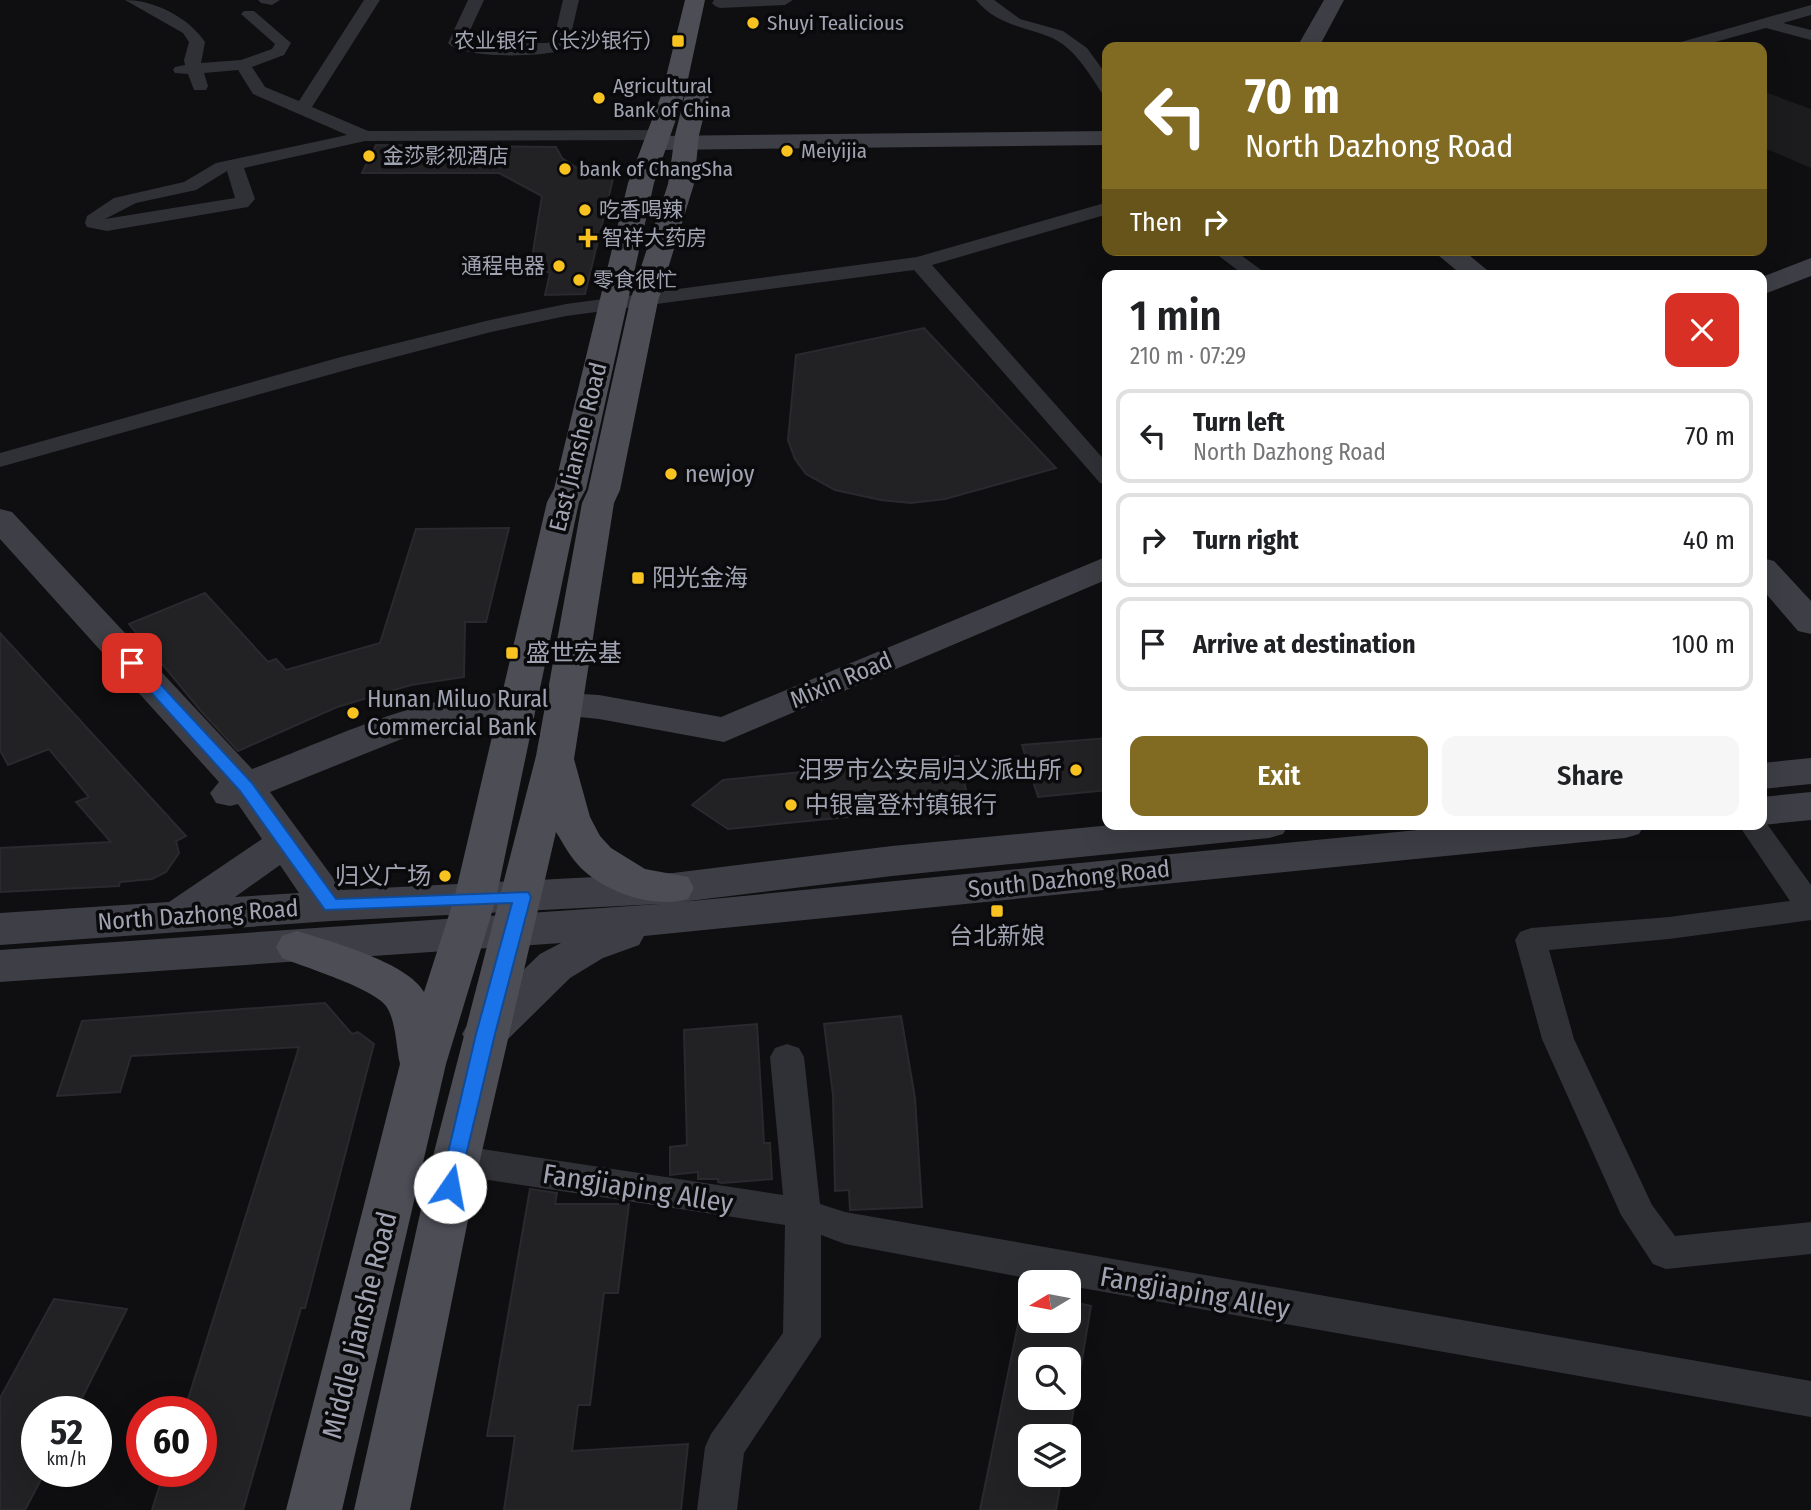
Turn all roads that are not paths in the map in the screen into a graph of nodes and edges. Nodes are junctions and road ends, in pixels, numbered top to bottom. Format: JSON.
{"nodes":[{"id":1,"x":133,"y":0,"type":"edge"},
{"id":2,"x":266,"y":0,"type":"edge"},
{"id":3,"x":272,"y":0,"type":"edge"},
{"id":4,"x":372,"y":0,"type":"edge"},
{"id":5,"x":475,"y":0,"type":"edge"},
{"id":6,"x":571,"y":0,"type":"edge"},
{"id":7,"x":695,"y":0,"type":"edge"},
{"id":8,"x":785,"y":0,"type":"edge"},
{"id":9,"x":984,"y":0,"type":"edge"},
{"id":10,"x":1334,"y":0,"type":"edge"},
{"id":11,"x":1346,"y":0,"type":"edge"},
{"id":12,"x":720,"y":1,"type":"edge"},
{"id":13,"x":1811,"y":10,"type":"edge"},
{"id":14,"x":249,"y":14,"type":"dead end"},
{"id":15,"x":1766,"y":23,"type":"junction"},
{"id":16,"x":713,"y":29,"type":"dead end"},
{"id":17,"x":1811,"y":35,"type":"edge"},
{"id":18,"x":1311,"y":42,"type":"edge"},
{"id":19,"x":1323,"y":42,"type":"edge"},
{"id":20,"x":1698,"y":42,"type":"edge"},
{"id":21,"x":243,"y":65,"type":"junction"},
{"id":22,"x":703,"y":69,"type":"dead end"},
{"id":23,"x":1102,"y":81,"type":"edge"},
{"id":24,"x":303,"y":108,"type":"junction"},
{"id":25,"x":365,"y":136,"type":"junction"},
{"id":26,"x":1102,"y":136,"type":"edge"},
{"id":27,"x":673,"y":139,"type":"junction"},
{"id":28,"x":234,"y":164,"type":"junction"},
{"id":29,"x":1102,"y":210,"type":"edge"},
{"id":30,"x":1811,"y":255,"type":"edge"},
{"id":31,"x":1230,"y":256,"type":"edge"},
{"id":32,"x":1436,"y":256,"type":"edge"},
{"id":33,"x":1453,"y":256,"type":"edge"},
{"id":34,"x":919,"y":263,"type":"junction"},
{"id":35,"x":1811,"y":266,"type":"edge"},
{"id":36,"x":1251,"y":270,"type":"edge"},
{"id":37,"x":1455,"y":270,"type":"edge"},
{"id":38,"x":1473,"y":270,"type":"edge"},
{"id":39,"x":1767,"y":273,"type":"edge"},
{"id":40,"x":1767,"y":285,"type":"edge"},
{"id":41,"x":644,"y":301,"type":"junction"},
{"id":42,"x":612,"y":303,"type":"junction"},
{"id":43,"x":0,"y":460,"type":"edge"},
{"id":44,"x":1102,"y":471,"type":"edge"},
{"id":45,"x":0,"y":519,"type":"edge"},
{"id":46,"x":0,"y":539,"type":"edge"},
{"id":47,"x":1767,"y":550,"type":"edge"},
{"id":48,"x":1102,"y":553,"type":"edge"},
{"id":49,"x":1102,"y":569,"type":"edge"},
{"id":50,"x":1767,"y":574,"type":"edge"},
{"id":51,"x":1811,"y":599,"type":"edge"},
{"id":52,"x":1811,"y":623,"type":"edge"},
{"id":53,"x":563,"y":705,"type":"junction"},
{"id":54,"x":519,"y":706,"type":"junction"},
{"id":55,"x":724,"y":730,"type":"junction"},
{"id":56,"x":555,"y":756,"type":"junction"},
{"id":57,"x":1811,"y":771,"type":"edge"},
{"id":58,"x":1767,"y":775,"type":"edge"},
{"id":59,"x":238,"y":790,"type":"junction"},
{"id":60,"x":1811,"y":806,"type":"edge"},
{"id":61,"x":1767,"y":810,"type":"edge"},
{"id":62,"x":1208,"y":830,"type":"edge"},
{"id":63,"x":1553,"y":830,"type":"edge"},
{"id":64,"x":1756,"y":830,"type":"edge"},
{"id":65,"x":272,"y":850,"type":"junction"},
{"id":66,"x":675,"y":903,"type":"junction"},
{"id":67,"x":1811,"y":909,"type":"edge"},
{"id":68,"x":517,"y":914,"type":"junction"},
{"id":69,"x":179,"y":916,"type":"junction"},
{"id":70,"x":468,"y":916,"type":"junction"},
{"id":71,"x":313,"y":920,"type":"junction"},
{"id":72,"x":0,"y":929,"type":"edge"},
{"id":73,"x":0,"y":965,"type":"edge"},
{"id":74,"x":485,"y":1034,"type":"junction"},
{"id":75,"x":787,"y":1057,"type":"dead end"},
{"id":76,"x":423,"y":1064,"type":"junction"},
{"id":77,"x":456,"y":1160,"type":"junction"},
{"id":78,"x":803,"y":1213,"type":"junction"},
{"id":79,"x":1811,"y":1238,"type":"edge"},
{"id":80,"x":1811,"y":1399,"type":"edge"},
{"id":81,"x":314,"y":1510,"type":"edge"},
{"id":82,"x":382,"y":1510,"type":"edge"},
{"id":83,"x":717,"y":1510,"type":"edge"}],
"edges":[{"from":1,"to":21,"type":"street"},
{"from":2,"to":3,"type":"street"},
{"from":4,"to":24,"type":"street"},
{"from":5,"to":6,"type":"street"},
{"from":7,"to":27,"type":"main road","name":"East Jianshe Road"},
{"from":8,"to":12,"type":"street"},
{"from":9,"to":23,"type":"street"},
{"from":10,"to":18,"type":"street"},
{"from":11,"to":19,"type":"street"},
{"from":12,"to":16,"type":"main road"},
{"from":13,"to":15,"type":"street"},
{"from":14,"to":21,"type":"street"},
{"from":15,"to":17,"type":"street"},
{"from":15,"to":20,"type":"street"},
{"from":21,"to":24,"type":"street"},
{"from":22,"to":27,"type":"main road","name":"East Jianshe Road"},
{"from":24,"to":25,"type":"street"},
{"from":25,"to":27,"type":"street"},
{"from":25,"to":28,"type":"street"},
{"from":26,"to":27,"type":"street"},
{"from":27,"to":41,"type":"main road","name":"East Jianshe Road"},
{"from":27,"to":42,"type":"main road","name":"East Jianshe Road"},
{"from":28,"to":28,"type":"street"},
{"from":29,"to":34,"type":"street"},
{"from":30,"to":39,"type":"street"},
{"from":31,"to":36,"type":"street"},
{"from":32,"to":37,"type":"street"},
{"from":33,"to":38,"type":"street"},
{"from":34,"to":41,"type":"street"},
{"from":34,"to":44,"type":"street"},
{"from":35,"to":40,"type":"street"},
{"from":41,"to":42,"type":"street"},
{"from":41,"to":53,"type":"main road","name":"East Jianshe Road"},
{"from":42,"to":43,"type":"street"},
{"from":42,"to":54,"type":"main road","name":"East Jianshe Road"},
{"from":45,"to":59,"type":"street"},
{"from":46,"to":59,"type":"street"},
{"from":47,"to":51,"type":"street"},
{"from":48,"to":55,"type":"street"},
{"from":49,"to":55,"type":"street","name":"Mixin Road"},
{"from":50,"to":52,"type":"street"},
{"from":53,"to":55,"type":"street"},
{"from":53,"to":56,"type":"main road","name":"East Jianshe Road"},
{"from":54,"to":59,"type":"street"},
{"from":54,"to":70,"type":"main road","name":"East Jianshe Road"},
{"from":56,"to":66,"type":"main road"},
{"from":56,"to":68,"type":"main road","name":"East Jianshe Road"},
{"from":57,"to":58,"type":"street"},
{"from":59,"to":65,"type":"street"},
{"from":59,"to":71,"type":"street"},
{"from":60,"to":61,"type":"street"},
{"from":62,"to":66,"type":"street","name":"South Dazhong Road"},
{"from":63,"to":66,"type":"street","name":"South Dazhong Road"},
{"from":64,"to":67,"type":"street"},
{"from":65,"to":69,"type":"street"},
{"from":65,"to":71,"type":"street"},
{"from":66,"to":68,"type":"street","name":"South Dazhong Road"},
{"from":66,"to":74,"type":"street"},
{"from":67,"to":79,"type":"street"},
{"from":68,"to":70,"type":"street","name":"North Dazhong Road"},
{"from":68,"to":74,"type":"main road"},
{"from":69,"to":71,"type":"street","name":"North Dazhong Road"},
{"from":69,"to":72,"type":"street","name":"North Dazhong Road"},
{"from":70,"to":71,"type":"street","name":"North Dazhong Road"},
{"from":70,"to":76,"type":"main road","name":"Middle Jianshe Road"},
{"from":71,"to":73,"type":"street","name":"North Dazhong Road"},
{"from":71,"to":76,"type":"main road"},
{"from":74,"to":77,"type":"main road"},
{"from":75,"to":78,"type":"street"},
{"from":76,"to":81,"type":"main road","name":"Middle Jianshe Road"},
{"from":77,"to":78,"type":"street","name":"Fangjiaping Alley"},
{"from":77,"to":82,"type":"main road"},
{"from":78,"to":80,"type":"street","name":"Fangjiaping Alley"},
{"from":78,"to":83,"type":"street"}]}
